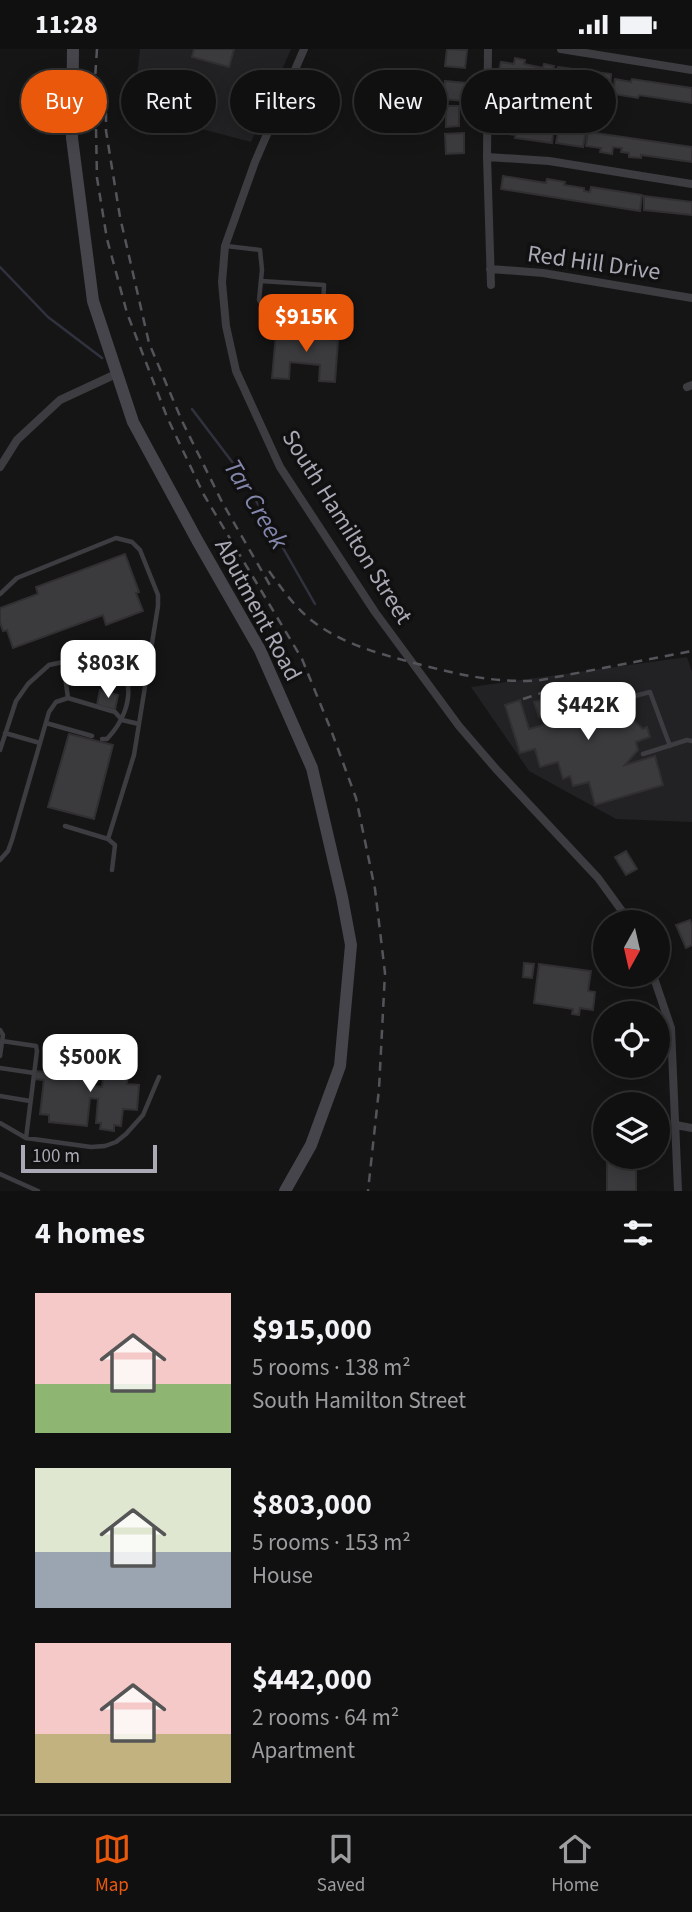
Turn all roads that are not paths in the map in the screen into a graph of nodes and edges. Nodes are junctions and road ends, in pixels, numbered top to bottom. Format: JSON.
{"nodes":[{"id":1,"x":73,"y":49,"type":"edge"},
{"id":2,"x":304,"y":49,"type":"edge"},
{"id":3,"x":488,"y":49,"type":"edge"},
{"id":4,"x":561,"y":49,"type":"edge"},
{"id":5,"x":692,"y":70,"type":"edge"},
{"id":6,"x":487,"y":157,"type":"junction"},
{"id":7,"x":692,"y":184,"type":"edge"},
{"id":8,"x":225,"y":246,"type":"junction"},
{"id":9,"x":490,"y":269,"type":"junction"},
{"id":10,"x":261,"y":281,"type":"junction"},
{"id":11,"x":491,"y":285,"type":"dead end"},
{"id":12,"x":692,"y":298,"type":"edge"},
{"id":13,"x":265,"y":310,"type":"junction"},
{"id":14,"x":323,"y":310,"type":"junction"},
{"id":15,"x":286,"y":323,"type":"dead end"},
{"id":16,"x":299,"y":323,"type":"dead end"},
{"id":17,"x":116,"y":373,"type":"junction"},
{"id":18,"x":0,"y":467,"type":"edge"},
{"id":19,"x":0,"y":594,"type":"edge"},
{"id":20,"x":63,"y":662,"type":"junction"},
{"id":21,"x":631,"y":697,"type":"dead end"},
{"id":22,"x":68,"y":698,"type":"junction"},
{"id":23,"x":122,"y":720,"type":"junction"},
{"id":24,"x":46,"y":723,"type":"junction"},
{"id":25,"x":139,"y":724,"type":"junction"},
{"id":26,"x":5,"y":733,"type":"junction"},
{"id":27,"x":92,"y":736,"type":"dead end"},
{"id":28,"x":102,"y":739,"type":"dead end"},
{"id":29,"x":692,"y":741,"type":"edge"},
{"id":30,"x":40,"y":743,"type":"junction"},
{"id":31,"x":670,"y":746,"type":"junction"},
{"id":32,"x":0,"y":750,"type":"edge"},
{"id":33,"x":643,"y":754,"type":"dead end"},
{"id":34,"x":65,"y":826,"type":"dead end"},
{"id":35,"x":108,"y":839,"type":"junction"},
{"id":36,"x":0,"y":860,"type":"edge"},
{"id":37,"x":112,"y":870,"type":"dead end"},
{"id":38,"x":621,"y":910,"type":"edge"},
{"id":39,"x":657,"y":987,"type":"edge"},
{"id":40,"x":0,"y":1030,"type":"edge"},
{"id":41,"x":2,"y":1041,"type":"junction"},
{"id":42,"x":0,"y":1056,"type":"edge"},
{"id":43,"x":0,"y":1068,"type":"edge"},
{"id":44,"x":34,"y":1073,"type":"junction"},
{"id":45,"x":159,"y":1077,"type":"dead end"},
{"id":46,"x":0,"y":1096,"type":"edge"},
{"id":47,"x":30,"y":1101,"type":"junction"},
{"id":48,"x":0,"y":1123,"type":"edge"},
{"id":49,"x":676,"y":1125,"type":"junction"},
{"id":50,"x":692,"y":1128,"type":"edge"},
{"id":51,"x":26,"y":1138,"type":"junction"},
{"id":52,"x":0,"y":1174,"type":"edge"},
{"id":53,"x":38,"y":1191,"type":"edge"},
{"id":54,"x":285,"y":1191,"type":"edge"},
{"id":55,"x":678,"y":1191,"type":"edge"}],
"edges":[{"from":1,"to":17,"type":"main road","name":"Abutment Road"},
{"from":2,"to":8,"type":"street","name":"South Hamilton Street"},
{"from":3,"to":6,"type":"street","name":"Red Hill Drive"},
{"from":4,"to":5,"type":"street"},
{"from":6,"to":7,"type":"street"},
{"from":6,"to":9,"type":"street","name":"Red Hill Drive"},
{"from":8,"to":10,"type":"lane"},
{"from":8,"to":38,"type":"street","name":"South Hamilton Street"},
{"from":9,"to":11,"type":"street","name":"Red Hill Drive"},
{"from":9,"to":12,"type":"street","name":"Red Hill Drive"},
{"from":10,"to":13,"type":"lane"},
{"from":10,"to":14,"type":"lane"},
{"from":13,"to":14,"type":"lane"},
{"from":13,"to":15,"type":"lane"},
{"from":14,"to":16,"type":"lane"},
{"from":17,"to":18,"type":"street"},
{"from":17,"to":54,"type":"main road","name":"Abutment Road"},
{"from":19,"to":25,"type":"lane"},
{"from":20,"to":22,"type":"lane"},
{"from":20,"to":23,"type":"lane"},
{"from":20,"to":26,"type":"lane"},
{"from":21,"to":31,"type":"lane"},
{"from":22,"to":23,"type":"lane"},
{"from":22,"to":24,"type":"lane"},
{"from":23,"to":25,"type":"lane"},
{"from":23,"to":28,"type":"lane"},
{"from":24,"to":27,"type":"lane"},
{"from":24,"to":30,"type":"lane"},
{"from":25,"to":35,"type":"lane"},
{"from":26,"to":30,"type":"lane"},
{"from":26,"to":32,"type":"lane"},
{"from":29,"to":31,"type":"lane"},
{"from":30,"to":36,"type":"lane"},
{"from":31,"to":33,"type":"lane"},
{"from":34,"to":35,"type":"lane"},
{"from":35,"to":37,"type":"lane"},
{"from":39,"to":49,"type":"street"},
{"from":40,"to":41,"type":"lane"},
{"from":41,"to":42,"type":"lane"},
{"from":41,"to":44,"type":"lane"},
{"from":43,"to":44,"type":"lane"},
{"from":44,"to":47,"type":"lane"},
{"from":45,"to":51,"type":"lane"},
{"from":46,"to":47,"type":"lane"},
{"from":47,"to":51,"type":"lane"},
{"from":48,"to":51,"type":"lane"},
{"from":49,"to":50,"type":"street"},
{"from":49,"to":55,"type":"street"},
{"from":52,"to":53,"type":"lane"}]}
